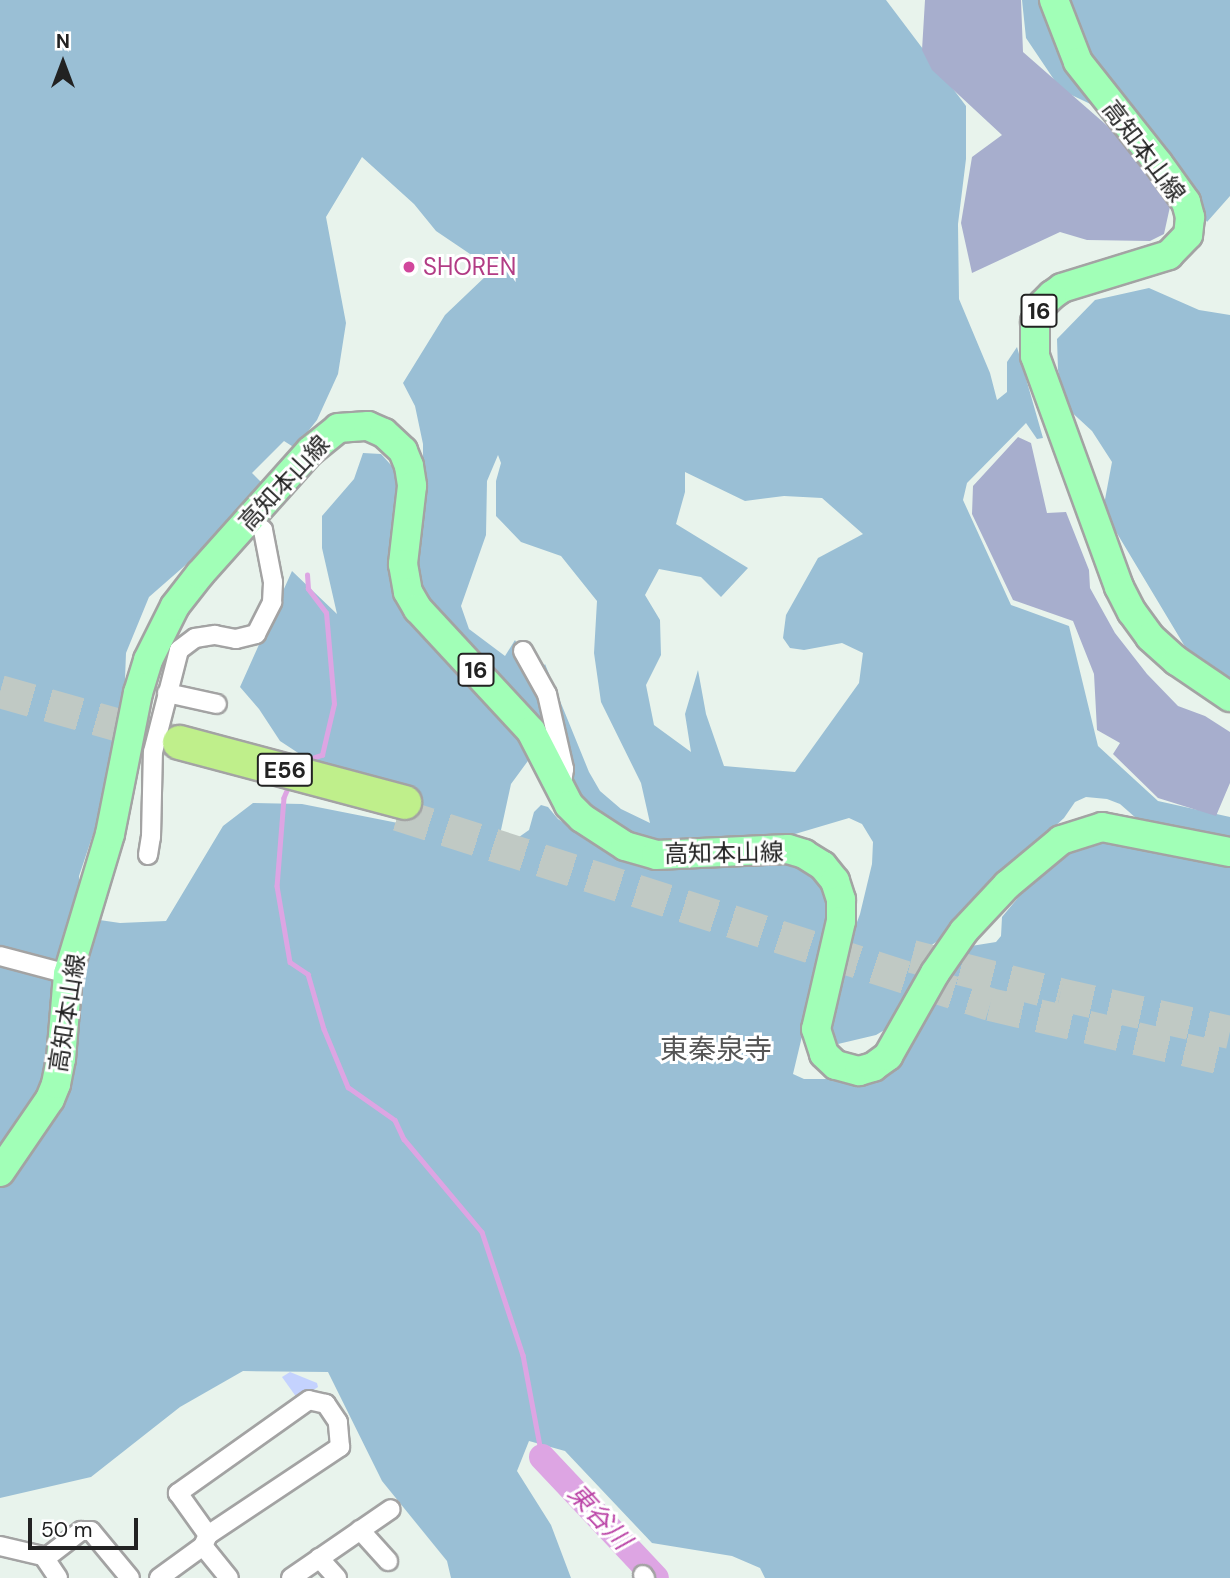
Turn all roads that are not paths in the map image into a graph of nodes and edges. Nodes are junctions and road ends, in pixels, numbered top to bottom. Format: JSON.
{"nodes":[{"id":1,"x":1054,"y":0,"type":"edge"},
{"id":2,"x":250,"y":519,"type":"junction"},
{"id":3,"x":523,"y":651,"type":"dead end"},
{"id":4,"x":167,"y":693,"type":"junction"},
{"id":5,"x":1230,"y":697,"type":"edge"},
{"id":6,"x":217,"y":704,"type":"dead end"},
{"id":7,"x":184,"y":749,"type":"tunnel mouth"},
{"id":8,"x":561,"y":791,"type":"junction"},
{"id":9,"x":388,"y":805,"type":"tunnel mouth"},
{"id":10,"x":1230,"y":852,"type":"edge"},
{"id":11,"x":148,"y":855,"type":"dead end"},
{"id":12,"x":0,"y":956,"type":"edge"},
{"id":13,"x":68,"y":974,"type":"junction"},
{"id":14,"x":0,"y":1172,"type":"edge"},
{"id":15,"x":391,"y":1509,"type":"dead end"},
{"id":16,"x":359,"y":1530,"type":"junction"},
{"id":17,"x":205,"y":1541,"type":"junction"},
{"id":18,"x":0,"y":1546,"type":"edge"},
{"id":19,"x":44,"y":1557,"type":"junction"},
{"id":20,"x":319,"y":1558,"type":"junction"},
{"id":21,"x":388,"y":1561,"type":"dead end"},
{"id":22,"x":58,"y":1578,"type":"edge"},
{"id":23,"x":130,"y":1578,"type":"edge"},
{"id":24,"x":159,"y":1578,"type":"edge"},
{"id":25,"x":229,"y":1578,"type":"edge"},
{"id":26,"x":291,"y":1578,"type":"edge"},
{"id":27,"x":337,"y":1578,"type":"edge"}],
"edges":[{"from":1,"to":5,"type":"main road","name":"高知本山線","number":"16"},
{"from":2,"to":4,"type":"street"},
{"from":2,"to":8,"type":"main road","name":"高知本山線","number":"16"},
{"from":2,"to":13,"type":"main road","name":"高知本山線","number":"16"},
{"from":3,"to":8,"type":"street"},
{"from":4,"to":6,"type":"street"},
{"from":4,"to":11,"type":"street"},
{"from":7,"to":9,"type":"highway","number":"E56"},
{"from":8,"to":10,"type":"main road","name":"高知本山線","number":"16"},
{"from":12,"to":13,"type":"street"},
{"from":13,"to":14,"type":"main road","name":"高知本山線","number":"16"},
{"from":15,"to":16,"type":"street"},
{"from":16,"to":20,"type":"street"},
{"from":16,"to":21,"type":"street"},
{"from":17,"to":17,"type":"street"},
{"from":17,"to":24,"type":"street"},
{"from":17,"to":25,"type":"street"},
{"from":18,"to":19,"type":"street"},
{"from":19,"to":22,"type":"street"},
{"from":19,"to":23,"type":"street"},
{"from":20,"to":26,"type":"street"},
{"from":20,"to":27,"type":"street"}]}
